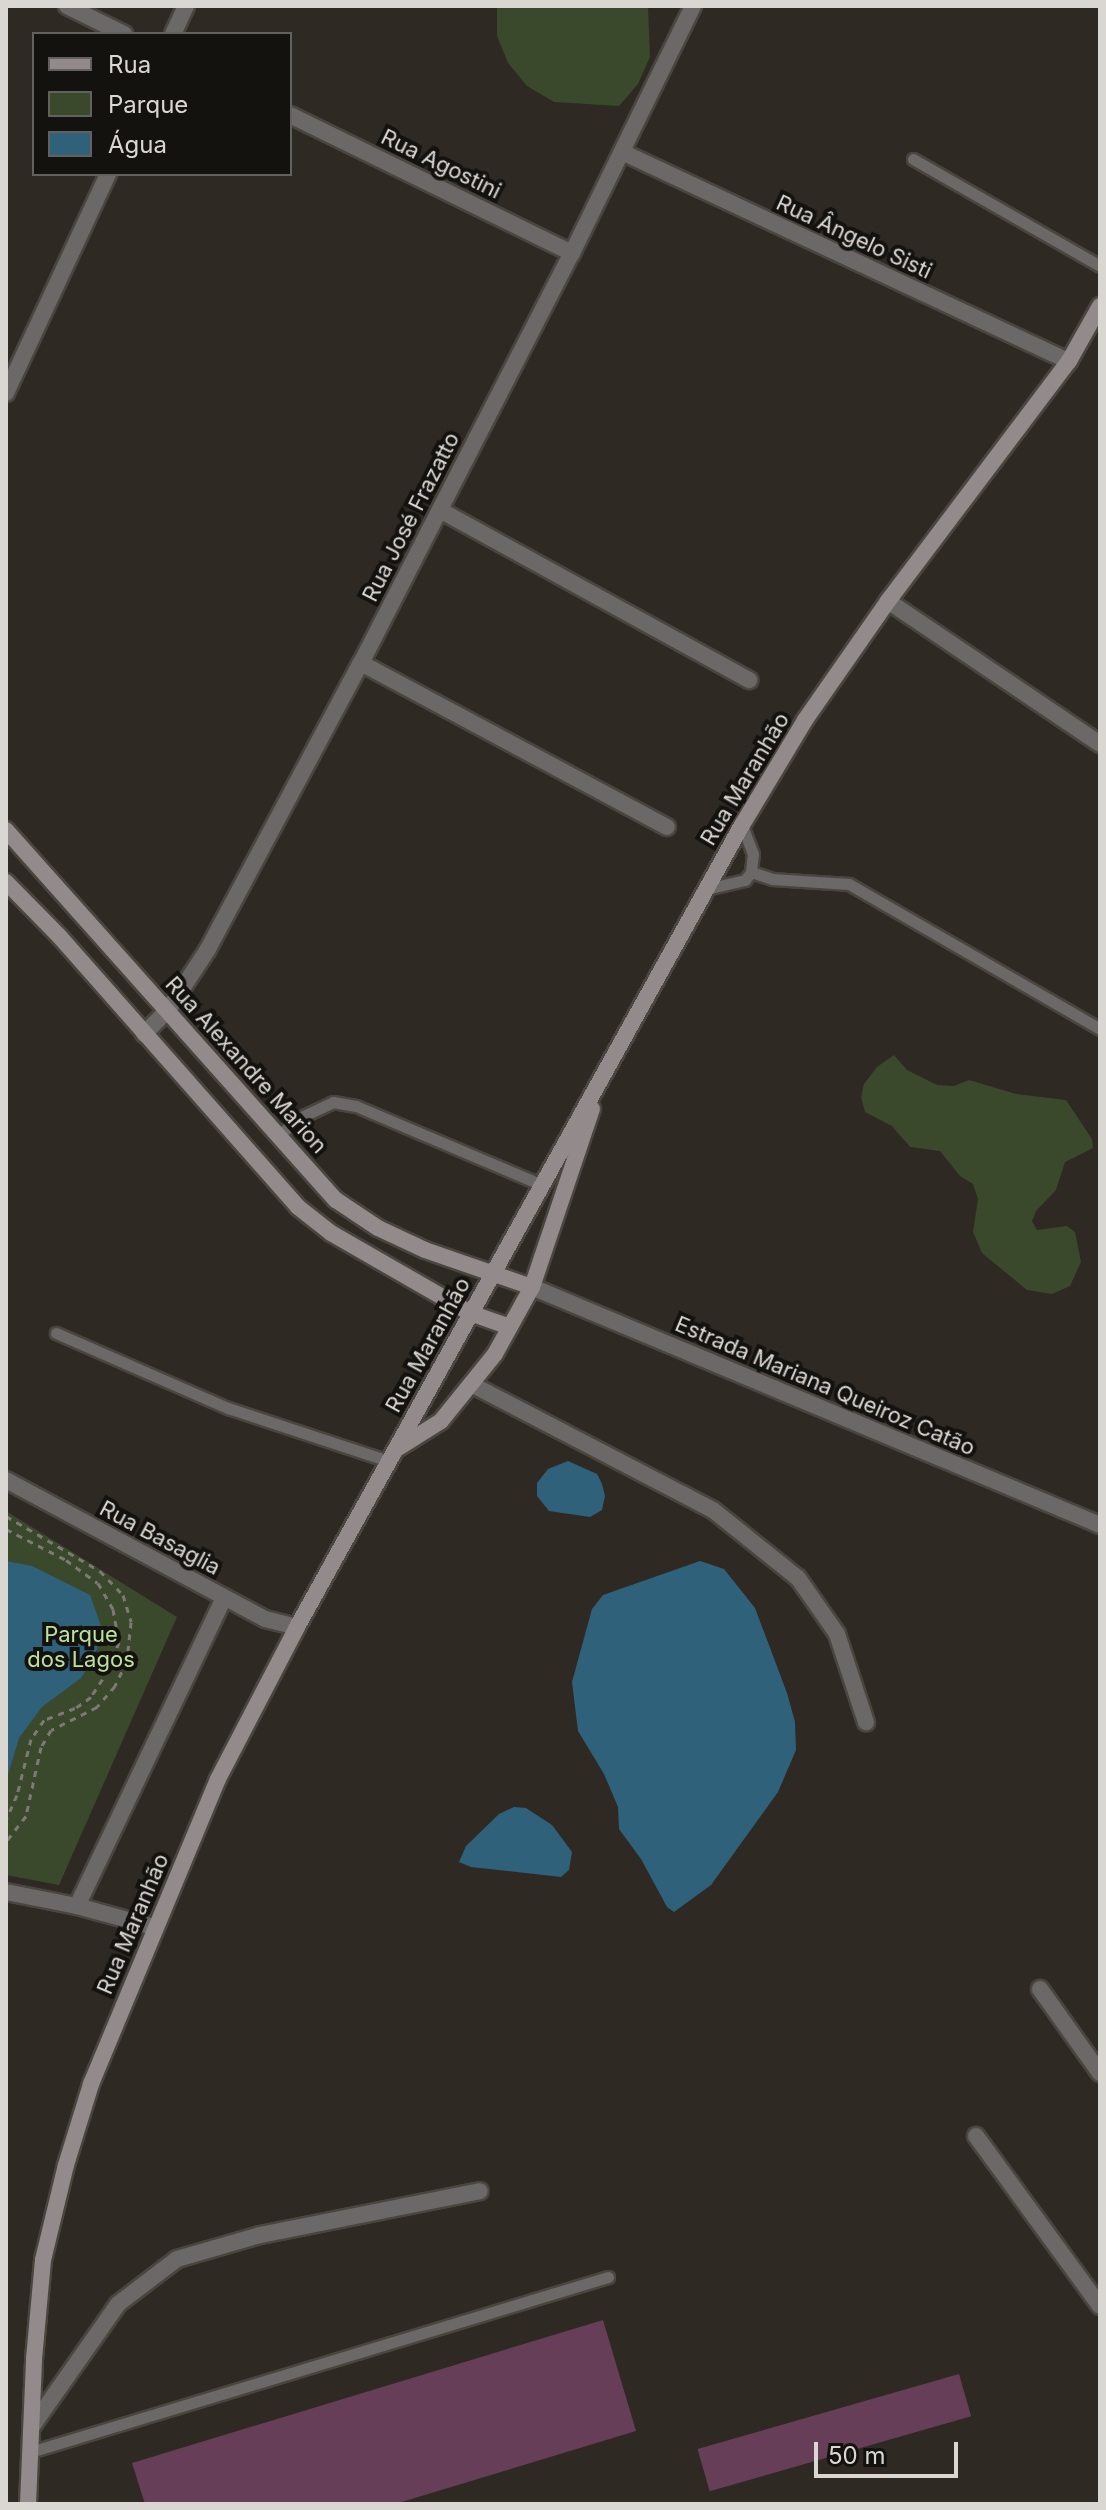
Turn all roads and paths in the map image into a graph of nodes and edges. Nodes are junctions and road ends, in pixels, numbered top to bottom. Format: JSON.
{"nodes":[{"id":1,"x":67,"y":6,"type":"edge"},
{"id":2,"x":186,"y":6,"type":"edge"},
{"id":3,"x":693,"y":6,"type":"edge"},
{"id":4,"x":120,"y":32,"type":"edge"},
{"id":5,"x":174,"y":32,"type":"edge"},
{"id":6,"x":292,"y":116,"type":"edge"},
{"id":7,"x":622,"y":152,"type":"junction"},
{"id":8,"x":913,"y":159,"type":"dead end"},
{"id":9,"x":107,"y":176,"type":"edge"},
{"id":10,"x":572,"y":253,"type":"junction"},
{"id":11,"x":1100,"y":266,"type":"edge"},
{"id":12,"x":1100,"y":306,"type":"edge"},
{"id":13,"x":1069,"y":361,"type":"junction"},
{"id":14,"x":6,"y":393,"type":"edge"},
{"id":15,"x":440,"y":510,"type":"junction"},
{"id":16,"x":888,"y":601,"type":"junction"},
{"id":17,"x":361,"y":663,"type":"junction"},
{"id":18,"x":749,"y":680,"type":"dead end"},
{"id":19,"x":1100,"y":744,"type":"edge"},
{"id":20,"x":742,"y":825,"type":"junction"},
{"id":21,"x":667,"y":827,"type":"dead end"},
{"id":22,"x":6,"y":830,"type":"edge"},
{"id":23,"x":751,"y":872,"type":"junction"},
{"id":24,"x":6,"y":882,"type":"edge"},
{"id":25,"x":706,"y":889,"type":"junction"},
{"id":26,"x":168,"y":1010,"type":"junction"},
{"id":27,"x":1100,"y":1029,"type":"edge"},
{"id":28,"x":144,"y":1034,"type":"junction"},
{"id":29,"x":603,"y":1074,"type":"junction"},
{"id":30,"x":279,"y":1135,"type":"junction"},
{"id":31,"x":542,"y":1185,"type":"junction"},
{"id":32,"x":492,"y":1275,"type":"junction"},
{"id":33,"x":532,"y":1287,"type":"junction"},
{"id":34,"x":470,"y":1313,"type":"junction"},
{"id":35,"x":510,"y":1327,"type":"junction"},
{"id":36,"x":56,"y":1333,"type":"dead end"},
{"id":37,"x":471,"y":1384,"type":"junction"},
{"id":38,"x":391,"y":1456,"type":"junction"},
{"id":39,"x":6,"y":1480,"type":"edge"},
{"id":40,"x":6,"y":1516,"type":"edge"},
{"id":41,"x":1100,"y":1525,"type":"edge"},
{"id":42,"x":6,"y":1529,"type":"edge"},
{"id":43,"x":224,"y":1598,"type":"junction"},
{"id":44,"x":297,"y":1627,"type":"junction"},
{"id":45,"x":866,"y":1722,"type":"dead end"},
{"id":46,"x":6,"y":1820,"type":"edge"},
{"id":47,"x":6,"y":1842,"type":"edge"},
{"id":48,"x":6,"y":1892,"type":"edge"},
{"id":49,"x":77,"y":1906,"type":"junction"},
{"id":50,"x":154,"y":1927,"type":"junction"},
{"id":51,"x":1040,"y":1989,"type":"dead end"},
{"id":52,"x":1100,"y":2073,"type":"edge"},
{"id":53,"x":976,"y":2136,"type":"dead end"},
{"id":54,"x":480,"y":2191,"type":"dead end"},
{"id":55,"x":608,"y":2277,"type":"dead end"},
{"id":56,"x":1100,"y":2306,"type":"edge"},
{"id":57,"x":31,"y":2428,"type":"junction"},
{"id":58,"x":30,"y":2452,"type":"junction"},
{"id":59,"x":28,"y":2504,"type":"edge"}],
"edges":[{"from":1,"to":4,"type":"street"},
{"from":2,"to":5,"type":"street"},
{"from":3,"to":7,"type":"street","name":"Rua José Frazatto"},
{"from":6,"to":10,"type":"street","name":"Rua Agostini"},
{"from":7,"to":10,"type":"street","name":"Rua José Frazatto"},
{"from":7,"to":13,"type":"street","name":"Rua Ângelo Sisti"},
{"from":8,"to":11,"type":"lane"},
{"from":9,"to":14,"type":"street"},
{"from":10,"to":15,"type":"street","name":"Rua José Frazatto"},
{"from":12,"to":13,"type":"main road","name":"Rua Maranhão"},
{"from":13,"to":16,"type":"main road","name":"Rua Maranhão"},
{"from":15,"to":17,"type":"street","name":"Rua José Frazatto"},
{"from":15,"to":18,"type":"street"},
{"from":16,"to":19,"type":"street"},
{"from":16,"to":20,"type":"main road","name":"Rua Maranhão"},
{"from":17,"to":21,"type":"street"},
{"from":17,"to":26,"type":"street","name":"Rua José Frazatto"},
{"from":20,"to":23,"type":"lane"},
{"from":20,"to":25,"type":"main road","name":"Rua Maranhão"},
{"from":22,"to":26,"type":"main road","name":"Rua Alexandre Marion"},
{"from":23,"to":25,"type":"lane"},
{"from":23,"to":27,"type":"lane"},
{"from":24,"to":28,"type":"main road"},
{"from":25,"to":29,"type":"main road","name":"Rua Maranhão"},
{"from":26,"to":28,"type":"street","name":"Rua José Frazatto"},
{"from":26,"to":30,"type":"main road","name":"Rua Alexandre Marion"},
{"from":28,"to":34,"type":"main road"},
{"from":29,"to":31,"type":"main road","name":"Rua Maranhão"},
{"from":29,"to":33,"type":"main road"},
{"from":30,"to":31,"type":"lane"},
{"from":30,"to":32,"type":"main road","name":"Rua Alexandre Marion"},
{"from":31,"to":32,"type":"main road","name":"Rua Maranhão"},
{"from":32,"to":33,"type":"main road","name":"Rua Alexandre Marion"},
{"from":32,"to":34,"type":"main road","name":"Rua Maranhão"},
{"from":33,"to":35,"type":"main road"},
{"from":33,"to":41,"type":"street","name":"Estrada Mariana Queiroz Catão"},
{"from":34,"to":35,"type":"main road"},
{"from":34,"to":38,"type":"main road","name":"Rua Maranhão"},
{"from":35,"to":37,"type":"main road"},
{"from":36,"to":38,"type":"lane"},
{"from":37,"to":38,"type":"main road"},
{"from":37,"to":45,"type":"street"},
{"from":38,"to":44,"type":"main road","name":"Rua Maranhão"},
{"from":39,"to":43,"type":"street","name":"Rua Basaglia"},
{"from":40,"to":47,"type":"path"},
{"from":42,"to":46,"type":"path"},
{"from":43,"to":44,"type":"street","name":"Rua Basaglia"},
{"from":43,"to":49,"type":"street"},
{"from":44,"to":50,"type":"main road","name":"Rua Maranhão"},
{"from":48,"to":49,"type":"street"},
{"from":49,"to":50,"type":"street"},
{"from":50,"to":57,"type":"main road","name":"Rua Maranhão"},
{"from":51,"to":52,"type":"street"},
{"from":53,"to":56,"type":"street"},
{"from":54,"to":57,"type":"street"},
{"from":55,"to":58,"type":"lane"},
{"from":57,"to":58,"type":"main road","name":"Rua Maranhão"},
{"from":58,"to":59,"type":"main road","name":"Rua Maranhão"}]}
